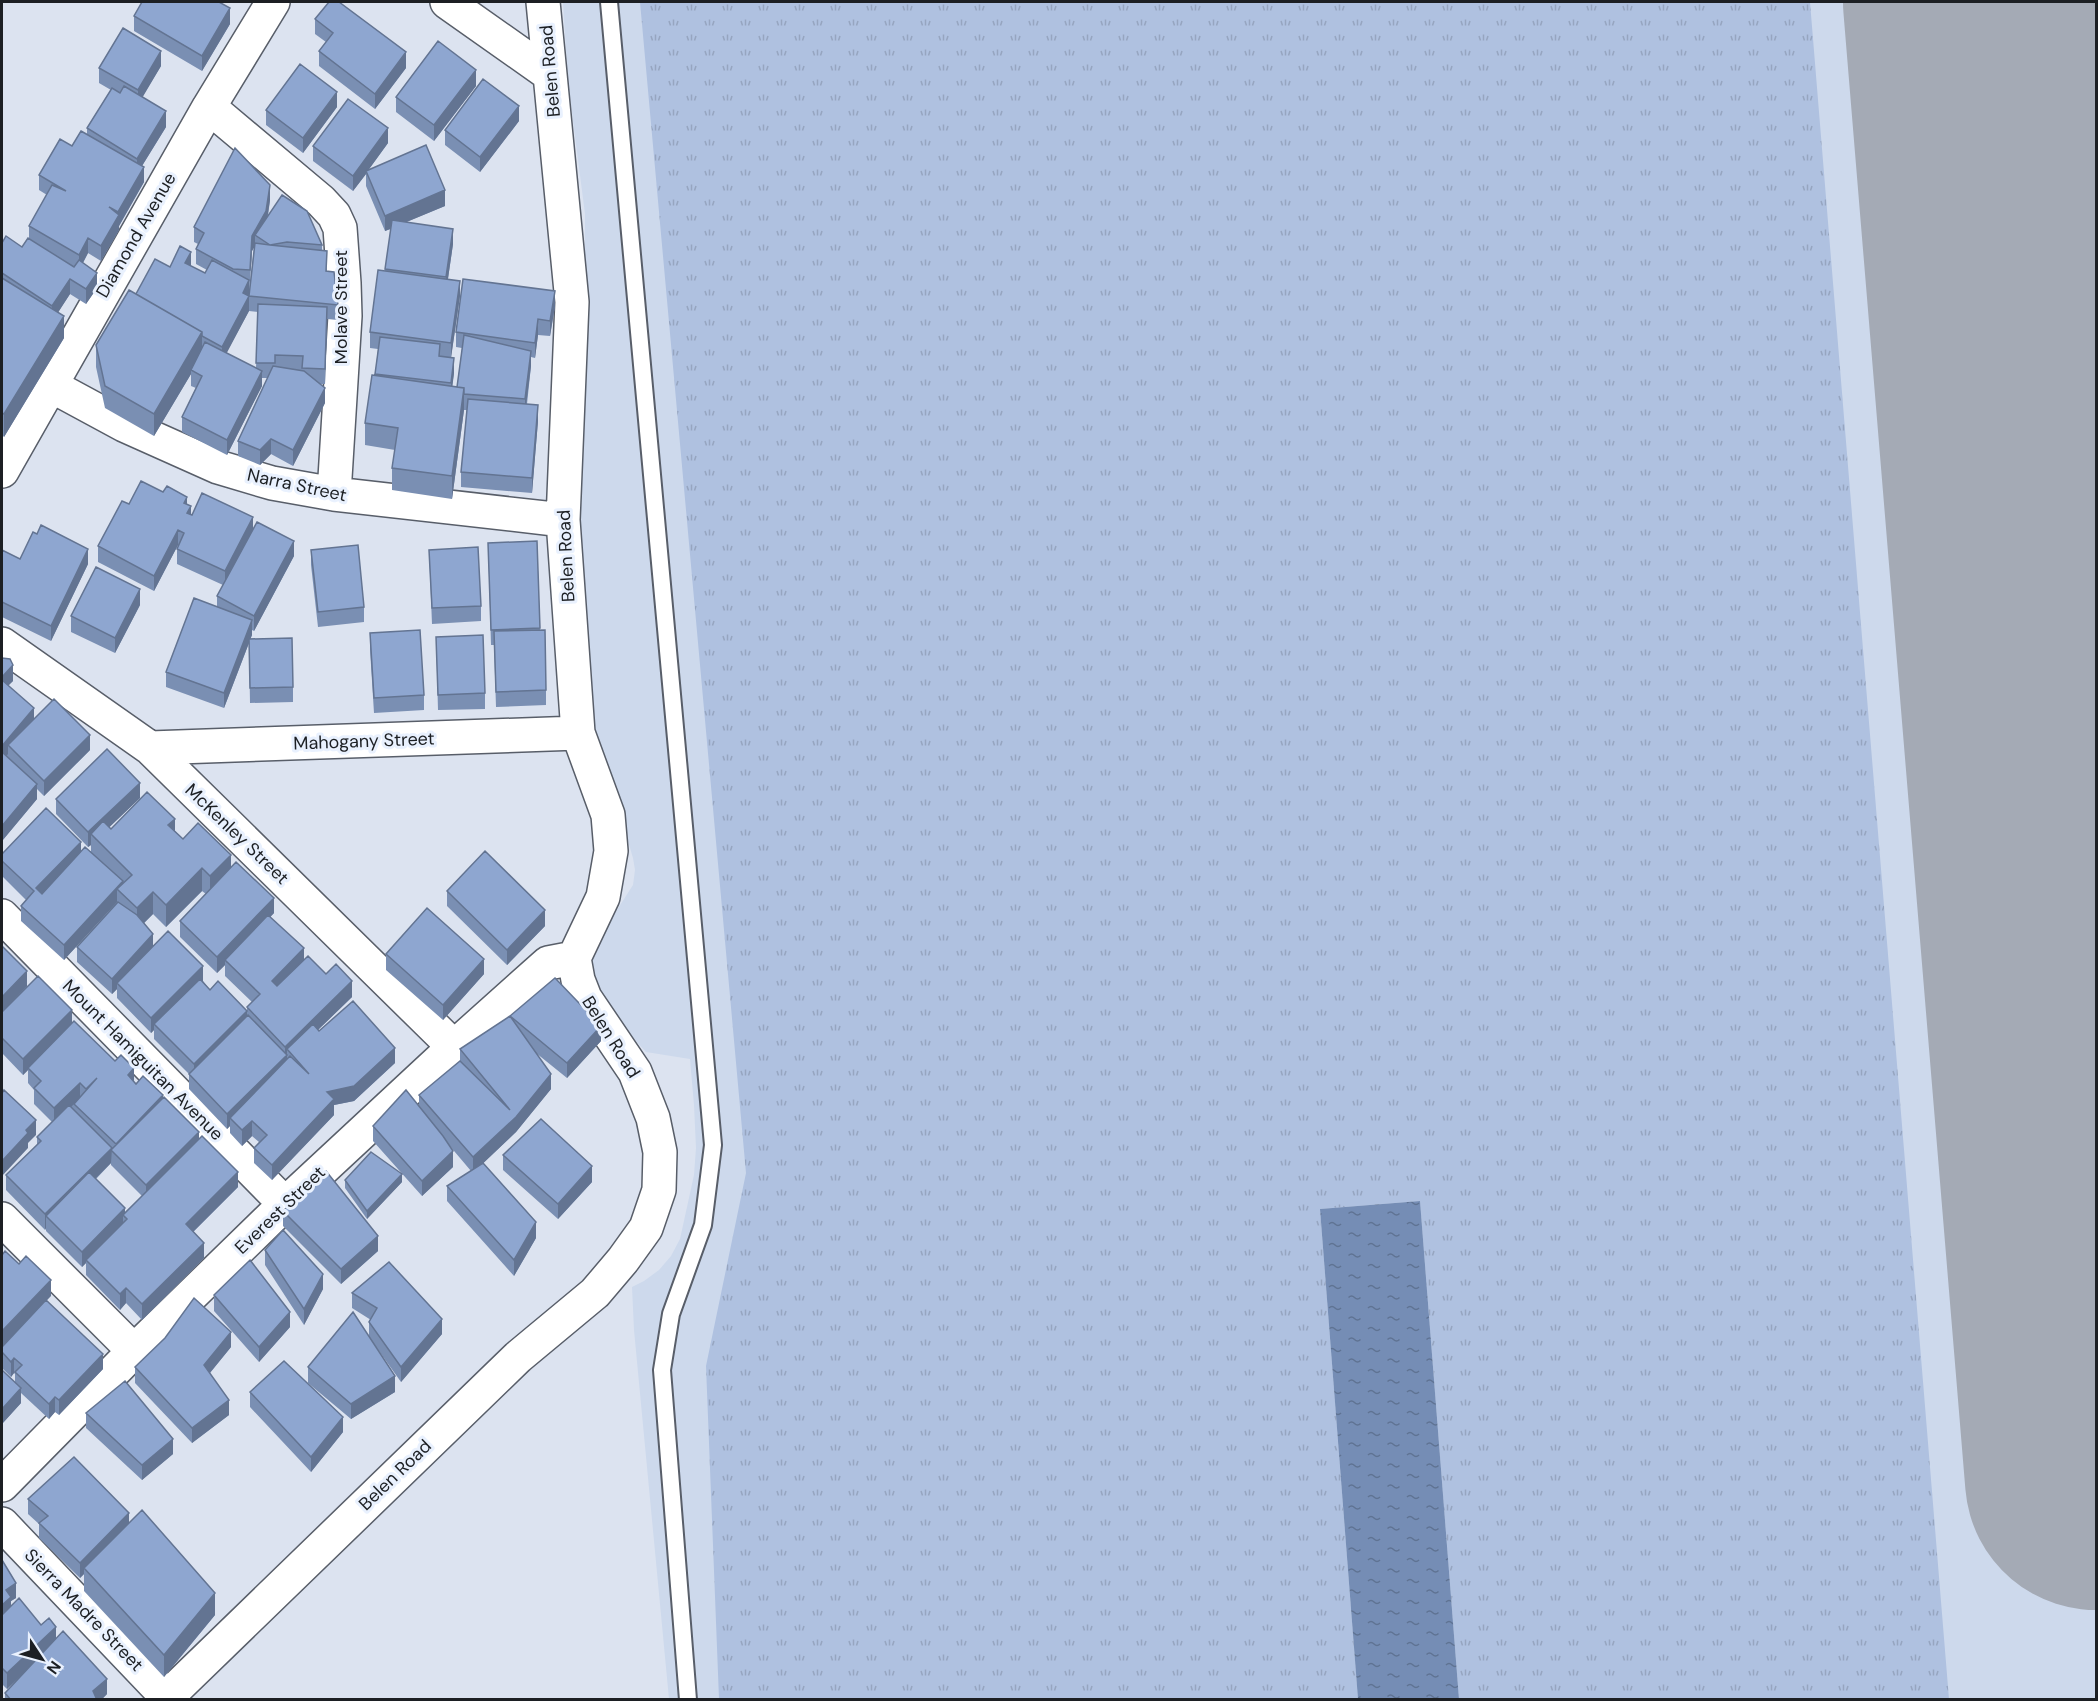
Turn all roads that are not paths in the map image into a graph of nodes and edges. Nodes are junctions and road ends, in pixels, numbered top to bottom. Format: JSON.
{"nodes":[{"id":1,"x":273,"y":2,"type":"edge"},
{"id":2,"x":447,"y":2,"type":"edge"},
{"id":3,"x":543,"y":2,"type":"edge"},
{"id":4,"x":609,"y":2,"type":"edge"},
{"id":5,"x":549,"y":74,"type":"junction"},
{"id":6,"x":209,"y":107,"type":"junction"},
{"id":7,"x":50,"y":385,"type":"junction"},
{"id":8,"x":2,"y":471,"type":"edge"},
{"id":9,"x":334,"y":494,"type":"junction"},
{"id":10,"x":563,"y":520,"type":"junction"},
{"id":11,"x":2,"y":644,"type":"edge"},
{"id":12,"x":578,"y":733,"type":"junction"},
{"id":13,"x":150,"y":748,"type":"junction"},
{"id":14,"x":2,"y":916,"type":"edge"},
{"id":15,"x":574,"y":958,"type":"junction"},
{"id":16,"x":454,"y":1047,"type":"junction"},
{"id":17,"x":285,"y":1204,"type":"junction"},
{"id":18,"x":2,"y":1219,"type":"edge"},
{"id":19,"x":134,"y":1351,"type":"junction"},
{"id":20,"x":2,"y":1485,"type":"edge"},
{"id":21,"x":2,"y":1524,"type":"edge"},
{"id":22,"x":166,"y":1698,"type":"edge"},
{"id":23,"x":688,"y":1700,"type":"edge"}],
"edges":[{"from":1,"to":6,"type":"street","name":"Diamond Avenue"},
{"from":2,"to":5,"type":"street"},
{"from":3,"to":5,"type":"street","name":"Belen Road"},
{"from":4,"to":23,"type":"lane"},
{"from":5,"to":10,"type":"street","name":"Belen Road"},
{"from":6,"to":7,"type":"street","name":"Diamond Avenue"},
{"from":6,"to":9,"type":"street","name":"Molave Street"},
{"from":7,"to":8,"type":"street","name":"Diamond Avenue"},
{"from":7,"to":9,"type":"street","name":"Narra Street"},
{"from":9,"to":10,"type":"street","name":"Narra Street"},
{"from":10,"to":12,"type":"street","name":"Belen Road"},
{"from":11,"to":13,"type":"street","name":"McKenley Street"},
{"from":12,"to":13,"type":"street","name":"Mahogany Street"},
{"from":12,"to":15,"type":"street","name":"Belen Road"},
{"from":13,"to":16,"type":"street","name":"McKenley Street"},
{"from":14,"to":17,"type":"street","name":"Mount Hamiguitan Avenue"},
{"from":15,"to":16,"type":"street","name":"Everest Street"},
{"from":15,"to":22,"type":"street","name":"Belen Road"},
{"from":16,"to":17,"type":"street","name":"Everest Street"},
{"from":17,"to":19,"type":"street","name":"Everest Street"},
{"from":18,"to":19,"type":"street"},
{"from":19,"to":20,"type":"street","name":"Everest Street"},
{"from":21,"to":22,"type":"street","name":"Sierra Madre Street"}]}
